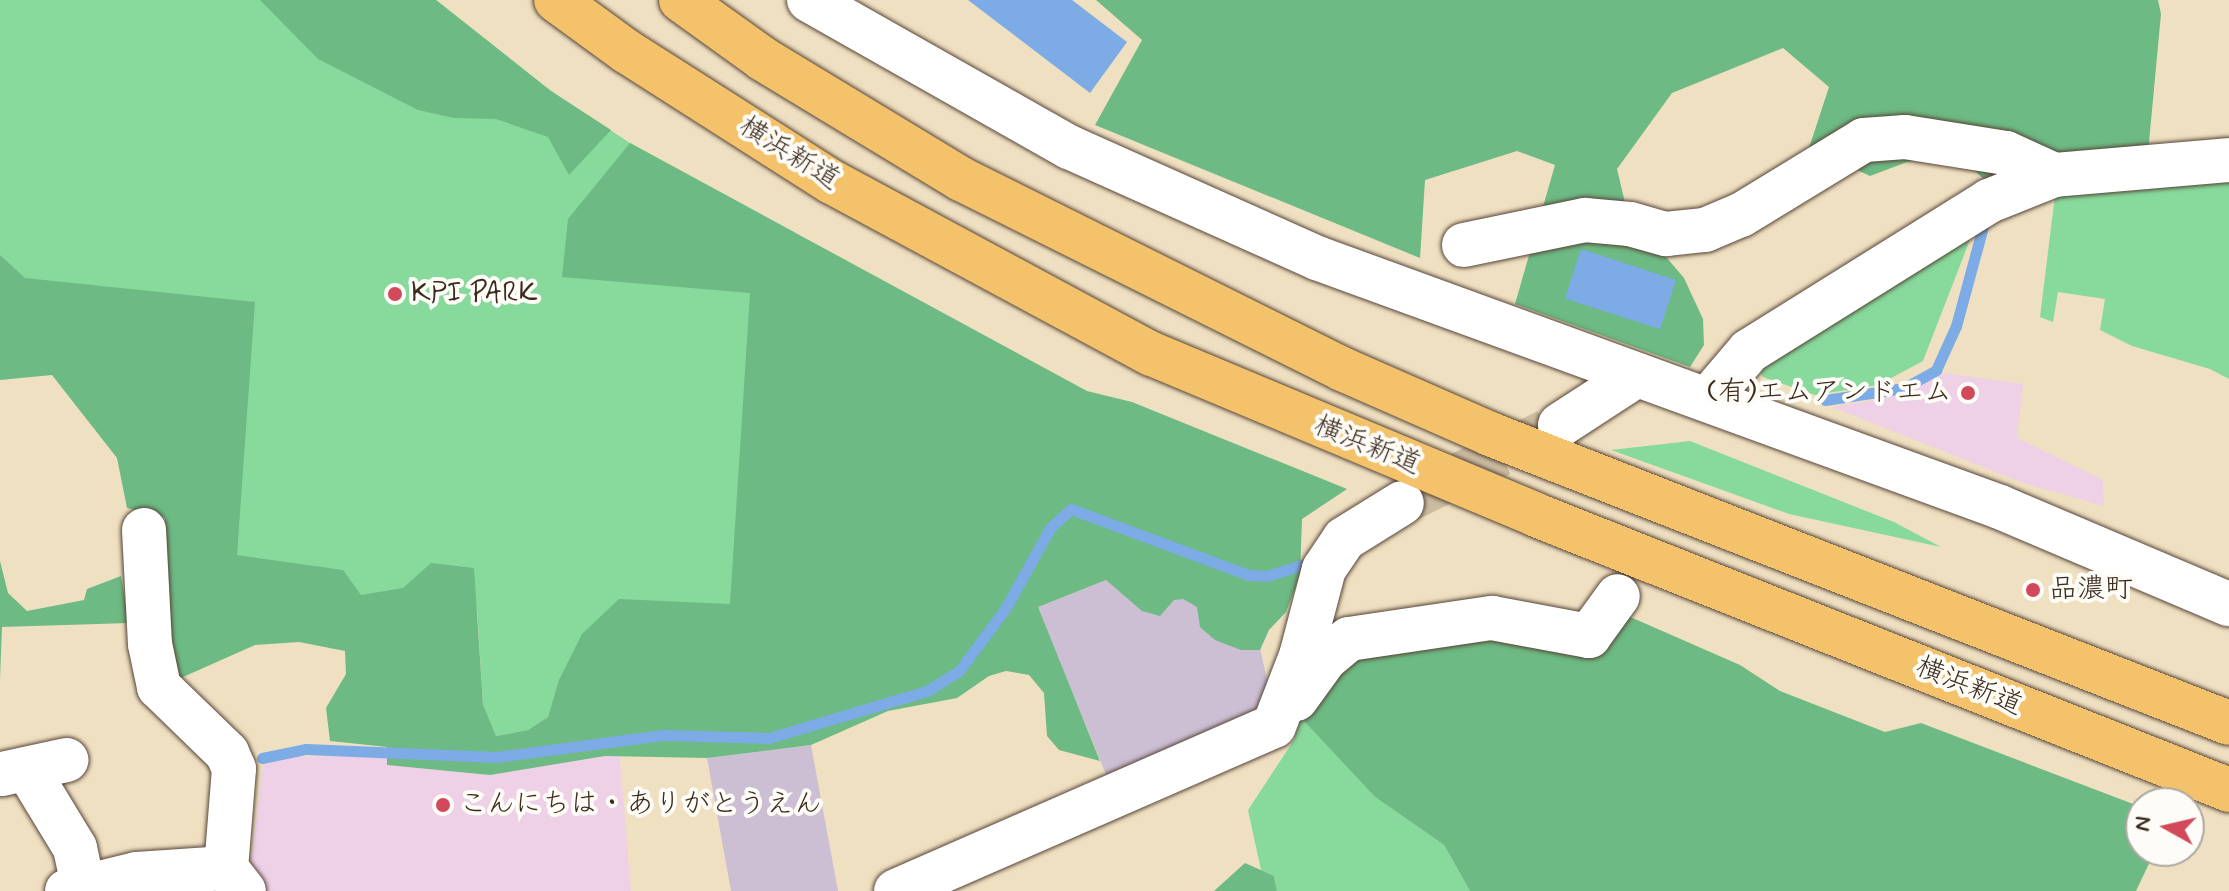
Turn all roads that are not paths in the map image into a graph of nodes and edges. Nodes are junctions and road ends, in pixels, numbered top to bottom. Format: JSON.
{"nodes":[{"id":1,"x":556,"y":0,"type":"edge"},
{"id":2,"x":681,"y":0,"type":"edge"},
{"id":3,"x":809,"y":0,"type":"edge"},
{"id":4,"x":2229,"y":160,"type":"edge"},
{"id":5,"x":2054,"y":175,"type":"junction"},
{"id":6,"x":1464,"y":245,"type":"dead end"},
{"id":7,"x":1637,"y":375,"type":"junction"},
{"id":8,"x":1708,"y":399,"type":"junction"},
{"id":9,"x":1560,"y":425,"type":"tunnel mouth"},
{"id":10,"x":1402,"y":503,"type":"tunnel mouth"},
{"id":11,"x":144,"y":530,"type":"dead end"},
{"id":12,"x":1618,"y":596,"type":"dead end"},
{"id":13,"x":2229,"y":604,"type":"edge"},
{"id":14,"x":1280,"y":722,"type":"junction"},
{"id":15,"x":2229,"y":723,"type":"edge"},
{"id":16,"x":31,"y":768,"type":"edge"},
{"id":17,"x":2229,"y":790,"type":"edge"},
{"id":18,"x":975,"y":871,"type":"edge"},
{"id":19,"x":235,"y":880,"type":"edge"},
{"id":20,"x":75,"y":889,"type":"edge"},
{"id":21,"x":896,"y":891,"type":"edge"}],
"edges":[{"from":1,"to":17,"type":"highway","name":"横浜新道"},
{"from":2,"to":15,"type":"highway"},
{"from":3,"to":7,"type":"street"},
{"from":4,"to":5,"type":"street"},
{"from":5,"to":6,"type":"street"},
{"from":5,"to":8,"type":"street"},
{"from":7,"to":8,"type":"street"},
{"from":7,"to":9,"type":"street"},
{"from":8,"to":13,"type":"street"},
{"from":10,"to":14,"type":"street"},
{"from":11,"to":19,"type":"street"},
{"from":12,"to":14,"type":"street"},
{"from":14,"to":18,"type":"street"},
{"from":16,"to":20,"type":"street"},
{"from":18,"to":21,"type":"street"},
{"from":19,"to":20,"type":"street"}]}
